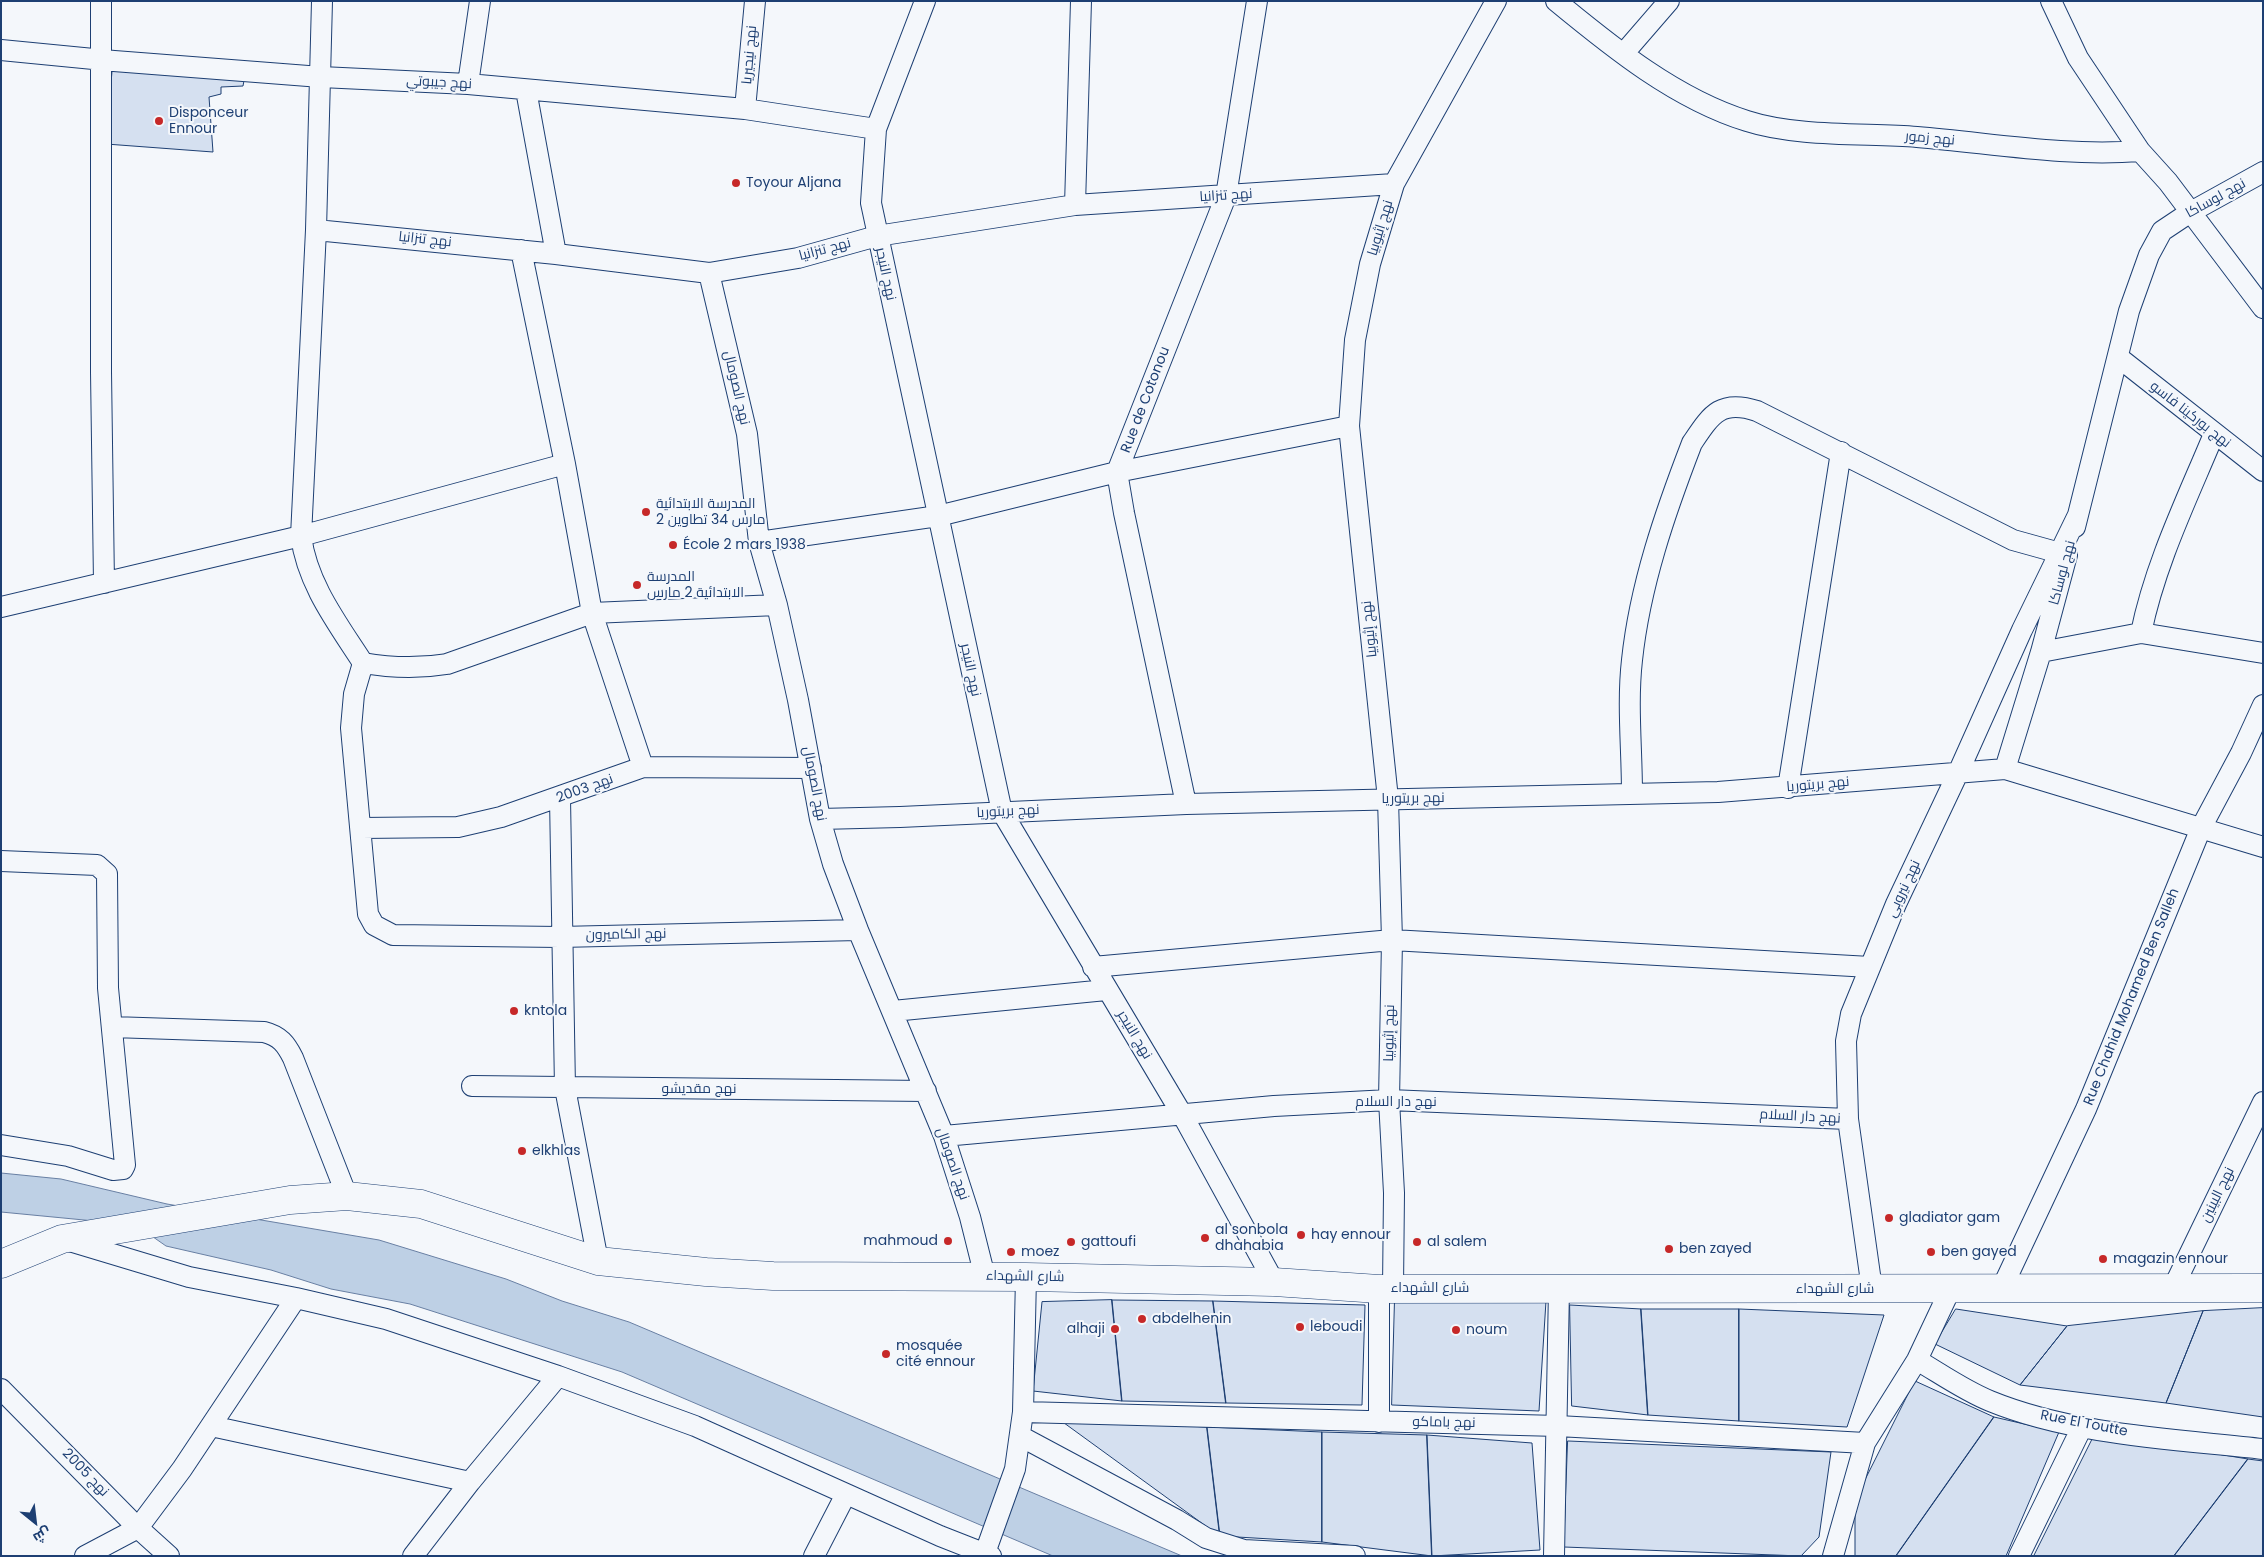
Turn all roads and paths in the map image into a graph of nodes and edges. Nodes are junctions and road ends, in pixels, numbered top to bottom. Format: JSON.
{"nodes":[{"id":1,"x":101,"y":1,"type":"edge"},
{"id":2,"x":322,"y":1,"type":"edge"},
{"id":3,"x":480,"y":1,"type":"edge"},
{"id":4,"x":755,"y":1,"type":"edge"},
{"id":5,"x":925,"y":1,"type":"edge"},
{"id":6,"x":1081,"y":1,"type":"edge"},
{"id":7,"x":1257,"y":1,"type":"edge"},
{"id":8,"x":1496,"y":1,"type":"edge"},
{"id":9,"x":1556,"y":1,"type":"edge"},
{"id":10,"x":1669,"y":1,"type":"edge"},
{"id":11,"x":2051,"y":1,"type":"edge"},
{"id":12,"x":1,"y":50,"type":"edge"},
{"id":13,"x":1624,"y":53,"type":"junction"},
{"id":14,"x":101,"y":60,"type":"junction"},
{"id":15,"x":321,"y":77,"type":"junction"},
{"id":16,"x":468,"y":84,"type":"junction"},
{"id":17,"x":526,"y":90,"type":"junction"},
{"id":18,"x":745,"y":109,"type":"junction"},
{"id":19,"x":876,"y":129,"type":"junction"},
{"id":20,"x":2140,"y":151,"type":"junction"},
{"id":21,"x":2263,"y":172,"type":"edge"},
{"id":22,"x":1394,"y":184,"type":"junction"},
{"id":23,"x":1226,"y":196,"type":"junction"},
{"id":24,"x":1076,"y":205,"type":"junction"},
{"id":25,"x":2189,"y":212,"type":"junction"},
{"id":26,"x":316,"y":230,"type":"junction"},
{"id":27,"x":877,"y":236,"type":"junction"},
{"id":28,"x":521,"y":250,"type":"junction"},
{"id":29,"x":556,"y":254,"type":"junction"},
{"id":30,"x":709,"y":273,"type":"junction"},
{"id":31,"x":2263,"y":308,"type":"edge"},
{"id":32,"x":2118,"y":358,"type":"junction"},
{"id":33,"x":1349,"y":426,"type":"junction"},
{"id":34,"x":2214,"y":434,"type":"junction"},
{"id":35,"x":1841,"y":452,"type":"junction"},
{"id":36,"x":565,"y":464,"type":"junction"},
{"id":37,"x":2263,"y":471,"type":"edge"},
{"id":38,"x":1117,"y":472,"type":"junction"},
{"id":39,"x":938,"y":516,"type":"junction"},
{"id":40,"x":301,"y":536,"type":"junction"},
{"id":41,"x":759,"y":542,"type":"junction"},
{"id":42,"x":2063,"y":554,"type":"junction"},
{"id":43,"x":104,"y":583,"type":"junction"},
{"id":44,"x":777,"y":605,"type":"junction"},
{"id":45,"x":1,"y":607,"type":"edge"},
{"id":46,"x":592,"y":613,"type":"junction"},
{"id":47,"x":2141,"y":633,"type":"junction"},
{"id":48,"x":2042,"y":652,"type":"junction"},
{"id":49,"x":2263,"y":653,"type":"edge"},
{"id":50,"x":363,"y":663,"type":"junction"},
{"id":51,"x":2263,"y":705,"type":"edge"},
{"id":52,"x":643,"y":767,"type":"junction"},
{"id":53,"x":811,"y":768,"type":"junction"},
{"id":54,"x":2005,"y":769,"type":"junction"},
{"id":55,"x":1958,"y":773,"type":"junction"},
{"id":56,"x":1788,"y":788,"type":"junction"},
{"id":57,"x":1632,"y":794,"type":"junction"},
{"id":58,"x":560,"y":798,"type":"junction"},
{"id":59,"x":1388,"y":799,"type":"junction"},
{"id":60,"x":1186,"y":804,"type":"junction"},
{"id":61,"x":1002,"y":812,"type":"junction"},
{"id":62,"x":820,"y":819,"type":"junction"},
{"id":63,"x":361,"y":828,"type":"junction"},
{"id":64,"x":2201,"y":828,"type":"junction"},
{"id":65,"x":2263,"y":847,"type":"edge"},
{"id":66,"x":1,"y":860,"type":"edge"},
{"id":67,"x":858,"y":930,"type":"junction"},
{"id":68,"x":560,"y":937,"type":"junction"},
{"id":69,"x":1392,"y":940,"type":"junction"},
{"id":70,"x":1093,"y":967,"type":"junction"},
{"id":71,"x":1870,"y":967,"type":"junction"},
{"id":72,"x":1106,"y":990,"type":"junction"},
{"id":73,"x":893,"y":1011,"type":"junction"},
{"id":74,"x":112,"y":1027,"type":"junction"},
{"id":75,"x":472,"y":1086,"type":"dead end"},
{"id":76,"x":564,"y":1088,"type":"junction"},
{"id":77,"x":926,"y":1091,"type":"junction"},
{"id":78,"x":1389,"y":1100,"type":"junction"},
{"id":79,"x":2263,"y":1102,"type":"edge"},
{"id":80,"x":1183,"y":1116,"type":"junction"},
{"id":81,"x":1848,"y":1119,"type":"junction"},
{"id":82,"x":944,"y":1136,"type":"junction"},
{"id":83,"x":1,"y":1145,"type":"edge"},
{"id":84,"x":347,"y":1196,"type":"junction"},
{"id":85,"x":62,"y":1239,"type":"junction"},
{"id":86,"x":598,"y":1261,"type":"junction"},
{"id":87,"x":1,"y":1264,"type":"edge"},
{"id":88,"x":985,"y":1276,"type":"junction"},
{"id":89,"x":1026,"y":1277,"type":"junction"},
{"id":90,"x":1274,"y":1282,"type":"junction"},
{"id":91,"x":1386,"y":1288,"type":"junction"},
{"id":92,"x":1560,"y":1288,"type":"junction"},
{"id":93,"x":2173,"y":1288,"type":"junction"},
{"id":94,"x":2263,"y":1288,"type":"edge"},
{"id":95,"x":1872,"y":1289,"type":"junction"},
{"id":96,"x":1950,"y":1290,"type":"junction"},
{"id":97,"x":2001,"y":1290,"type":"junction"},
{"id":98,"x":296,"y":1298,"type":"junction"},
{"id":99,"x":1917,"y":1360,"type":"junction"},
{"id":100,"x":558,"y":1376,"type":"junction"},
{"id":101,"x":1,"y":1389,"type":"edge"},
{"id":102,"x":1023,"y":1412,"type":"junction"},
{"id":103,"x":1379,"y":1422,"type":"junction"},
{"id":104,"x":211,"y":1426,"type":"junction"},
{"id":105,"x":1558,"y":1426,"type":"junction"},
{"id":106,"x":2082,"y":1427,"type":"junction"},
{"id":107,"x":1020,"y":1436,"type":"junction"},
{"id":108,"x":1864,"y":1444,"type":"junction"},
{"id":109,"x":2263,"y":1449,"type":"edge"},
{"id":110,"x":470,"y":1482,"type":"junction"},
{"id":111,"x":846,"y":1494,"type":"junction"},
{"id":112,"x":138,"y":1528,"type":"junction"},
{"id":113,"x":988,"y":1551,"type":"edge"},
{"id":114,"x":157,"y":1552,"type":"edge"},
{"id":115,"x":85,"y":1556,"type":"edge"},
{"id":116,"x":413,"y":1556,"type":"edge"},
{"id":117,"x":814,"y":1556,"type":"edge"},
{"id":118,"x":1356,"y":1556,"type":"edge"},
{"id":119,"x":1554,"y":1556,"type":"edge"},
{"id":120,"x":1833,"y":1556,"type":"edge"},
{"id":121,"x":2019,"y":1556,"type":"edge"}],
"edges":[{"from":1,"to":14,"type":"street"},
{"from":2,"to":15,"type":"street"},
{"from":3,"to":16,"type":"street"},
{"from":4,"to":18,"type":"street","name":"نهج نيجيريا"},
{"from":5,"to":19,"type":"street","name":"نهج النيجر"},
{"from":6,"to":24,"type":"street"},
{"from":7,"to":23,"type":"street","name":"Rue de Cotonou"},
{"from":8,"to":22,"type":"street","name":"نهج إثيوبيا"},
{"from":9,"to":13,"type":"street","name":"نهج زمور"},
{"from":10,"to":13,"type":"street"},
{"from":11,"to":20,"type":"street"},
{"from":12,"to":14,"type":"street","name":"نهج جيبوتي"},
{"from":13,"to":20,"type":"street","name":"نهج زمور"},
{"from":14,"to":15,"type":"street","name":"نهج جيبوتي"},
{"from":14,"to":43,"type":"street"},
{"from":15,"to":16,"type":"street","name":"نهج جيبوتي"},
{"from":15,"to":26,"type":"street"},
{"from":16,"to":17,"type":"street","name":"نهج جيبوتي"},
{"from":17,"to":18,"type":"street","name":"نهج جيبوتي"},
{"from":17,"to":29,"type":"street"},
{"from":18,"to":19,"type":"street","name":"نهج جيبوتي"},
{"from":19,"to":27,"type":"street","name":"نهج النيجر"},
{"from":20,"to":25,"type":"street"},
{"from":21,"to":25,"type":"street","name":"نهج لوساكا"},
{"from":22,"to":23,"type":"street","name":"نهج تنزانيا"},
{"from":22,"to":33,"type":"street","name":"نهج إثيوبيا"},
{"from":23,"to":24,"type":"street","name":"نهج تنزانيا"},
{"from":23,"to":38,"type":"street","name":"Rue de Cotonou"},
{"from":24,"to":27,"type":"street","name":"نهج تنزانيا"},
{"from":25,"to":31,"type":"street"},
{"from":25,"to":32,"type":"street","name":"نهج لوساكا"},
{"from":26,"to":28,"type":"street","name":"نهج تنزانيا"},
{"from":26,"to":40,"type":"street"},
{"from":27,"to":30,"type":"street","name":"نهج تنزانيا"},
{"from":27,"to":39,"type":"street","name":"نهج النيجر"},
{"from":28,"to":29,"type":"street","name":"نهج تنزانيا"},
{"from":28,"to":36,"type":"street"},
{"from":29,"to":30,"type":"street","name":"نهج تنزانيا"},
{"from":30,"to":41,"type":"street","name":"نهج الصومال"},
{"from":32,"to":34,"type":"street","name":"نهج بوركينا فاسو"},
{"from":32,"to":42,"type":"street","name":"نهج لوساكا"},
{"from":33,"to":38,"type":"street"},
{"from":33,"to":59,"type":"street","name":"نهج إثيوبيا"},
{"from":34,"to":37,"type":"street","name":"نهج بوركينا فاسو"},
{"from":34,"to":47,"type":"street"},
{"from":35,"to":42,"type":"street"},
{"from":35,"to":56,"type":"street"},
{"from":35,"to":57,"type":"street"},
{"from":36,"to":40,"type":"street"},
{"from":36,"to":46,"type":"street"},
{"from":38,"to":39,"type":"street"},
{"from":38,"to":60,"type":"street"},
{"from":39,"to":41,"type":"street"},
{"from":39,"to":61,"type":"street","name":"نهج النيجر"},
{"from":40,"to":43,"type":"street"},
{"from":40,"to":50,"type":"street"},
{"from":41,"to":44,"type":"street","name":"نهج الصومال"},
{"from":42,"to":48,"type":"street","name":"نهج لوساكا"},
{"from":42,"to":55,"type":"street","name":"نهج نيروبي"},
{"from":43,"to":45,"type":"street"},
{"from":44,"to":46,"type":"street"},
{"from":44,"to":53,"type":"street","name":"نهج الصومال"},
{"from":46,"to":50,"type":"street"},
{"from":46,"to":52,"type":"street"},
{"from":47,"to":48,"type":"street"},
{"from":47,"to":49,"type":"street"},
{"from":48,"to":54,"type":"street","name":"نهج لوساكا"},
{"from":50,"to":63,"type":"street"},
{"from":51,"to":64,"type":"street","name":"Rue Chahid Mohamed Ben Salleh"},
{"from":52,"to":53,"type":"street","name":"نهج 2003"},
{"from":52,"to":58,"type":"street","name":"نهج 2003"},
{"from":53,"to":62,"type":"street","name":"نهج الصومال"},
{"from":54,"to":55,"type":"street","name":"نهج بريتوريا"},
{"from":54,"to":64,"type":"street"},
{"from":55,"to":56,"type":"street","name":"نهج بريتوريا"},
{"from":55,"to":71,"type":"street","name":"نهج نيروبي"},
{"from":56,"to":57,"type":"street","name":"نهج بريتوريا"},
{"from":57,"to":59,"type":"street","name":"نهج بريتوريا"},
{"from":58,"to":63,"type":"street","name":"نهج 2003"},
{"from":58,"to":68,"type":"street"},
{"from":59,"to":60,"type":"street","name":"نهج بريتوريا"},
{"from":59,"to":69,"type":"street","name":"نهج إثيوبيا"},
{"from":60,"to":61,"type":"street","name":"نهج بريتوريا"},
{"from":61,"to":62,"type":"street","name":"نهج بريتوريا"},
{"from":61,"to":70,"type":"street","name":"نهج النيجر"},
{"from":62,"to":67,"type":"street","name":"نهج الصومال"},
{"from":63,"to":68,"type":"street","name":"نهج الكاميرون"},
{"from":64,"to":65,"type":"street"},
{"from":64,"to":97,"type":"street","name":"Rue Chahid Mohamed Ben Salleh"},
{"from":66,"to":74,"type":"street"},
{"from":67,"to":68,"type":"street","name":"نهج الكاميرون"},
{"from":67,"to":73,"type":"street","name":"نهج الصومال"},
{"from":68,"to":76,"type":"street"},
{"from":69,"to":70,"type":"street"},
{"from":69,"to":71,"type":"street"},
{"from":69,"to":78,"type":"street","name":"نهج إثيوبيا"},
{"from":70,"to":72,"type":"street","name":"نهج النيجر"},
{"from":71,"to":81,"type":"street","name":"نهج نيروبي"},
{"from":72,"to":73,"type":"street"},
{"from":72,"to":80,"type":"street","name":"نهج النيجر"},
{"from":73,"to":77,"type":"street","name":"نهج الصومال"},
{"from":74,"to":83,"type":"street"},
{"from":74,"to":84,"type":"street"},
{"from":75,"to":76,"type":"street","name":"نهج مقديشو"},
{"from":76,"to":77,"type":"street","name":"نهج مقديشو"},
{"from":76,"to":86,"type":"street"},
{"from":77,"to":82,"type":"street","name":"نهج الصومال"},
{"from":78,"to":80,"type":"street","name":"نهج دار السلام"},
{"from":78,"to":81,"type":"street","name":"نهج دار السلام"},
{"from":78,"to":91,"type":"street","name":"نهج إثيوبيا"},
{"from":79,"to":93,"type":"street","name":"نهج البينين"},
{"from":80,"to":82,"type":"street","name":"نهج دار السلام"},
{"from":80,"to":90,"type":"street","name":"نهج النيجر"},
{"from":81,"to":95,"type":"street","name":"نهج نيروبي"},
{"from":82,"to":88,"type":"street","name":"نهج الصومال"},
{"from":84,"to":85,"type":"main road","name":"شارع الشهداء"},
{"from":84,"to":86,"type":"main road","name":"شارع الشهداء"},
{"from":85,"to":87,"type":"main road","name":"شارع الشهداء"},
{"from":85,"to":98,"type":"street"},
{"from":86,"to":88,"type":"main road","name":"شارع الشهداء"},
{"from":88,"to":89,"type":"main road","name":"شارع الشهداء"},
{"from":89,"to":90,"type":"main road","name":"شارع الشهداء"},
{"from":89,"to":102,"type":"street"},
{"from":90,"to":91,"type":"main road","name":"شارع الشهداء"},
{"from":91,"to":92,"type":"main road","name":"شارع الشهداء"},
{"from":91,"to":103,"type":"street","name":"نهج إثيوبيا"},
{"from":92,"to":95,"type":"main road","name":"شارع الشهداء"},
{"from":92,"to":105,"type":"street"},
{"from":93,"to":94,"type":"main road","name":"شارع الشهداء"},
{"from":93,"to":97,"type":"main road","name":"شارع الشهداء"},
{"from":95,"to":96,"type":"main road","name":"شارع الشهداء"},
{"from":96,"to":97,"type":"main road","name":"شارع الشهداء"},
{"from":96,"to":99,"type":"street"},
{"from":98,"to":100,"type":"street"},
{"from":98,"to":104,"type":"street"},
{"from":99,"to":106,"type":"street","name":"Rue El Toutte"},
{"from":99,"to":108,"type":"street"},
{"from":100,"to":110,"type":"street"},
{"from":100,"to":111,"type":"street"},
{"from":101,"to":112,"type":"street","name":"نهج 2005"},
{"from":102,"to":103,"type":"street","name":"نهج باماكو"},
{"from":102,"to":107,"type":"street"},
{"from":103,"to":105,"type":"street","name":"نهج باماكو"},
{"from":104,"to":110,"type":"street"},
{"from":104,"to":112,"type":"street"},
{"from":105,"to":108,"type":"street","name":"نهج باماكو"},
{"from":105,"to":119,"type":"street"},
{"from":106,"to":109,"type":"street","name":"Rue El Toutte"},
{"from":106,"to":121,"type":"street"},
{"from":107,"to":113,"type":"street"},
{"from":107,"to":118,"type":"street"},
{"from":108,"to":120,"type":"street"},
{"from":110,"to":116,"type":"street"},
{"from":111,"to":113,"type":"street"},
{"from":111,"to":117,"type":"street"},
{"from":112,"to":114,"type":"street","name":"نهج 2005"},
{"from":112,"to":115,"type":"street"}]}
